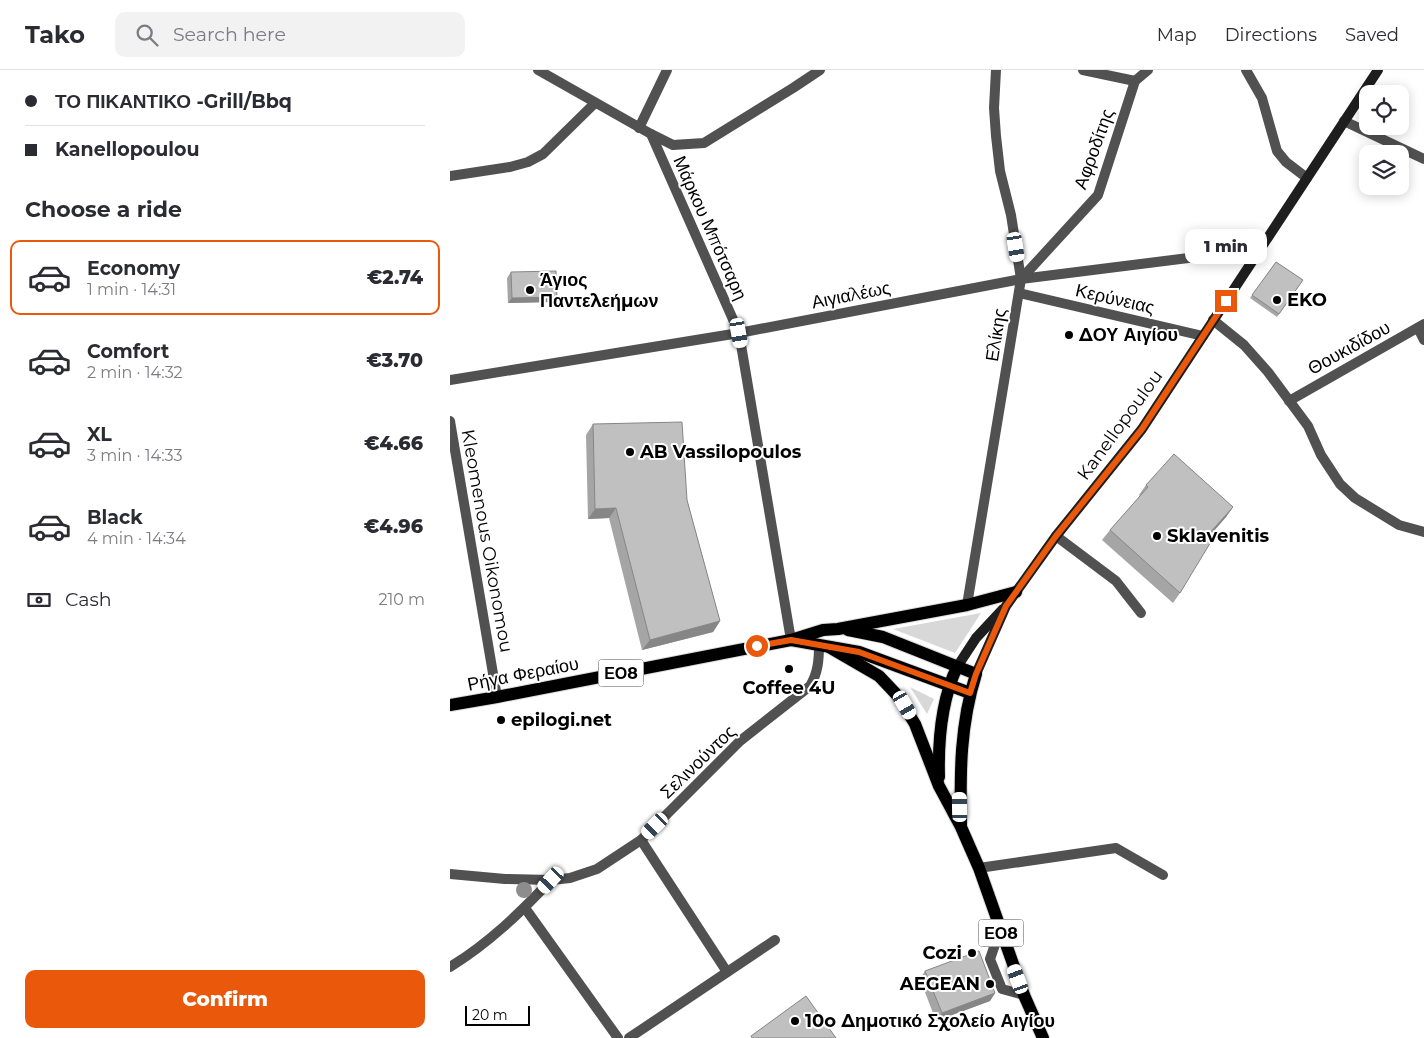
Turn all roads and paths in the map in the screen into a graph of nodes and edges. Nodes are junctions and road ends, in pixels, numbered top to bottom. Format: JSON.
{"nodes":[{"id":1,"x":538,"y":70,"type":"edge"},
{"id":2,"x":667,"y":70,"type":"edge"},
{"id":3,"x":820,"y":70,"type":"edge"},
{"id":4,"x":996,"y":70,"type":"edge"},
{"id":5,"x":1083,"y":70,"type":"edge"},
{"id":6,"x":1148,"y":70,"type":"edge"},
{"id":7,"x":1246,"y":70,"type":"edge"},
{"id":8,"x":1376,"y":71,"type":"edge"},
{"id":9,"x":1135,"y":81,"type":"junction"},
{"id":10,"x":595,"y":103,"type":"junction"},
{"id":11,"x":1344,"y":122,"type":"junction"},
{"id":12,"x":639,"y":128,"type":"junction"},
{"id":13,"x":651,"y":134,"type":"junction"},
{"id":14,"x":1424,"y":159,"type":"edge"},
{"id":15,"x":450,"y":176,"type":"edge"},
{"id":16,"x":1307,"y":178,"type":"junction"},
{"id":17,"x":1260,"y":249,"type":"junction"},
{"id":18,"x":1021,"y":279,"type":"junction"},
{"id":19,"x":1019,"y":293,"type":"junction"},
{"id":20,"x":1213,"y":320,"type":"junction"},
{"id":21,"x":1421,"y":326,"type":"edge"},
{"id":22,"x":739,"y":333,"type":"junction"},
{"id":23,"x":1203,"y":336,"type":"junction"},
{"id":24,"x":1424,"y":340,"type":"edge"},
{"id":25,"x":450,"y":380,"type":"edge"},
{"id":26,"x":1289,"y":401,"type":"junction"},
{"id":27,"x":450,"y":420,"type":"edge"},
{"id":28,"x":1424,"y":532,"type":"edge"},
{"id":29,"x":1056,"y":536,"type":"junction"},
{"id":30,"x":1016,"y":592,"type":"junction"},
{"id":31,"x":968,"y":605,"type":"junction"},
{"id":32,"x":1006,"y":606,"type":"junction"},
{"id":33,"x":1141,"y":614,"type":"dead end"},
{"id":34,"x":838,"y":629,"type":"junction"},
{"id":35,"x":791,"y":640,"type":"junction"},
{"id":36,"x":824,"y":646,"type":"junction"},
{"id":37,"x":957,"y":667,"type":"junction"},
{"id":38,"x":976,"y":674,"type":"junction"},
{"id":39,"x":949,"y":684,"type":"junction"},
{"id":40,"x":970,"y":693,"type":"junction"},
{"id":41,"x":497,"y":697,"type":"junction"},
{"id":42,"x":450,"y":705,"type":"edge"},
{"id":43,"x":939,"y":786,"type":"junction"},
{"id":44,"x":961,"y":827,"type":"junction"},
{"id":45,"x":641,"y":840,"type":"junction"},
{"id":46,"x":979,"y":868,"type":"junction"},
{"id":47,"x":450,"y":874,"type":"edge"},
{"id":48,"x":1163,"y":875,"type":"dead end"},
{"id":49,"x":551,"y":880,"type":"junction"},
{"id":50,"x":525,"y":908,"type":"junction"},
{"id":51,"x":1000,"y":930,"type":"junction"},
{"id":52,"x":775,"y":940,"type":"dead end"},
{"id":53,"x":450,"y":967,"type":"edge"},
{"id":54,"x":727,"y":972,"type":"junction"},
{"id":55,"x":1024,"y":995,"type":"junction"},
{"id":56,"x":618,"y":1038,"type":"edge"},
{"id":57,"x":629,"y":1038,"type":"edge"},
{"id":58,"x":1043,"y":1038,"type":"edge"}],
"edges":[{"from":1,"to":10,"type":"street"},
{"from":2,"to":12,"type":"street"},
{"from":3,"to":13,"type":"street"},
{"from":4,"to":18,"type":"street","name":"Ελίκης"},
{"from":5,"to":9,"type":"street"},
{"from":6,"to":9,"type":"street"},
{"from":7,"to":16,"type":"street"},
{"from":8,"to":11,"type":"main road","name":"Kanellopoulou"},
{"from":9,"to":18,"type":"street","name":"Αφροδίτης"},
{"from":10,"to":12,"type":"street"},
{"from":10,"to":15,"type":"street"},
{"from":11,"to":14,"type":"street"},
{"from":11,"to":16,"type":"main road","name":"Kanellopoulou"},
{"from":12,"to":13,"type":"street"},
{"from":13,"to":22,"type":"street","name":"Μάρκου Μπότσαρη"},
{"from":16,"to":17,"type":"main road","name":"Kanellopoulou"},
{"from":17,"to":18,"type":"street","name":"Αιγιαλέως"},
{"from":17,"to":20,"type":"main road","name":"Kanellopoulou"},
{"from":18,"to":19,"type":"street","name":"Ελίκης"},
{"from":18,"to":22,"type":"street","name":"Αιγιαλέως"},
{"from":19,"to":23,"type":"street","name":"Κερύνειας"},
{"from":19,"to":31,"type":"street","name":"Ελίκης"},
{"from":20,"to":23,"type":"main road","name":"Kanellopoulou"},
{"from":20,"to":26,"type":"street"},
{"from":21,"to":24,"type":"street"},
{"from":21,"to":26,"type":"street","name":"Θουκιδίδου"},
{"from":22,"to":25,"type":"street","name":"Αιγιαλέως"},
{"from":22,"to":35,"type":"street","name":"Μάρκου Μπότσαρη"},
{"from":23,"to":29,"type":"main road","name":"Kanellopoulou"},
{"from":26,"to":28,"type":"street"},
{"from":27,"to":41,"type":"street","name":"Kleomenous Oikonomou"},
{"from":29,"to":30,"type":"main road","name":"Kanellopoulou"},
{"from":29,"to":33,"type":"street"},
{"from":30,"to":31,"type":"main road","name":"Ρήγα Φεραίου"},
{"from":30,"to":32,"type":"main road","name":"Kanellopoulou"},
{"from":31,"to":34,"type":"main road","name":"Ρήγα Φεραίου"},
{"from":32,"to":37,"type":"main road"},
{"from":32,"to":38,"type":"main road","name":"Kanellopoulou"},
{"from":34,"to":35,"type":"main road","name":"Ρήγα Φεραίου","number":"ΕΟ8"},
{"from":34,"to":37,"type":"main road","number":"ΕΟ8"},
{"from":35,"to":36,"type":"main road","number":"ΕΟ8"},
{"from":35,"to":41,"type":"main road","name":"Ρήγα Φεραίου","number":"ΕΟ8"},
{"from":36,"to":39,"type":"main road","number":"ΕΟ8"},
{"from":36,"to":43,"type":"main road","number":"ΕΟ8"},
{"from":36,"to":45,"type":"street","name":"Σελινούντος"},
{"from":37,"to":38,"type":"main road","number":"ΕΟ8"},
{"from":37,"to":39,"type":"main road"},
{"from":38,"to":40,"type":"main road","number":"ΕΟ8"},
{"from":39,"to":40,"type":"main road","number":"ΕΟ8"},
{"from":39,"to":43,"type":"main road"},
{"from":40,"to":44,"type":"main road","number":"ΕΟ8"},
{"from":41,"to":42,"type":"main road","name":"Ρήγα Φεραίου","number":"ΕΟ8"},
{"from":43,"to":44,"type":"main road","number":"ΕΟ8"},
{"from":44,"to":46,"type":"main road","number":"ΕΟ8"},
{"from":45,"to":49,"type":"street","name":"Σελινούντος"},
{"from":45,"to":54,"type":"street"},
{"from":46,"to":48,"type":"street"},
{"from":46,"to":51,"type":"main road","number":"ΕΟ8"},
{"from":47,"to":49,"type":"street","name":"Σελινούντος"},
{"from":49,"to":50,"type":"street"},
{"from":50,"to":53,"type":"street"},
{"from":50,"to":56,"type":"street"},
{"from":51,"to":55,"type":"main road","number":"ΕΟ8"},
{"from":51,"to":55,"type":"street"},
{"from":52,"to":54,"type":"street"},
{"from":54,"to":57,"type":"street"},
{"from":55,"to":58,"type":"main road","number":"ΕΟ8"}]}
